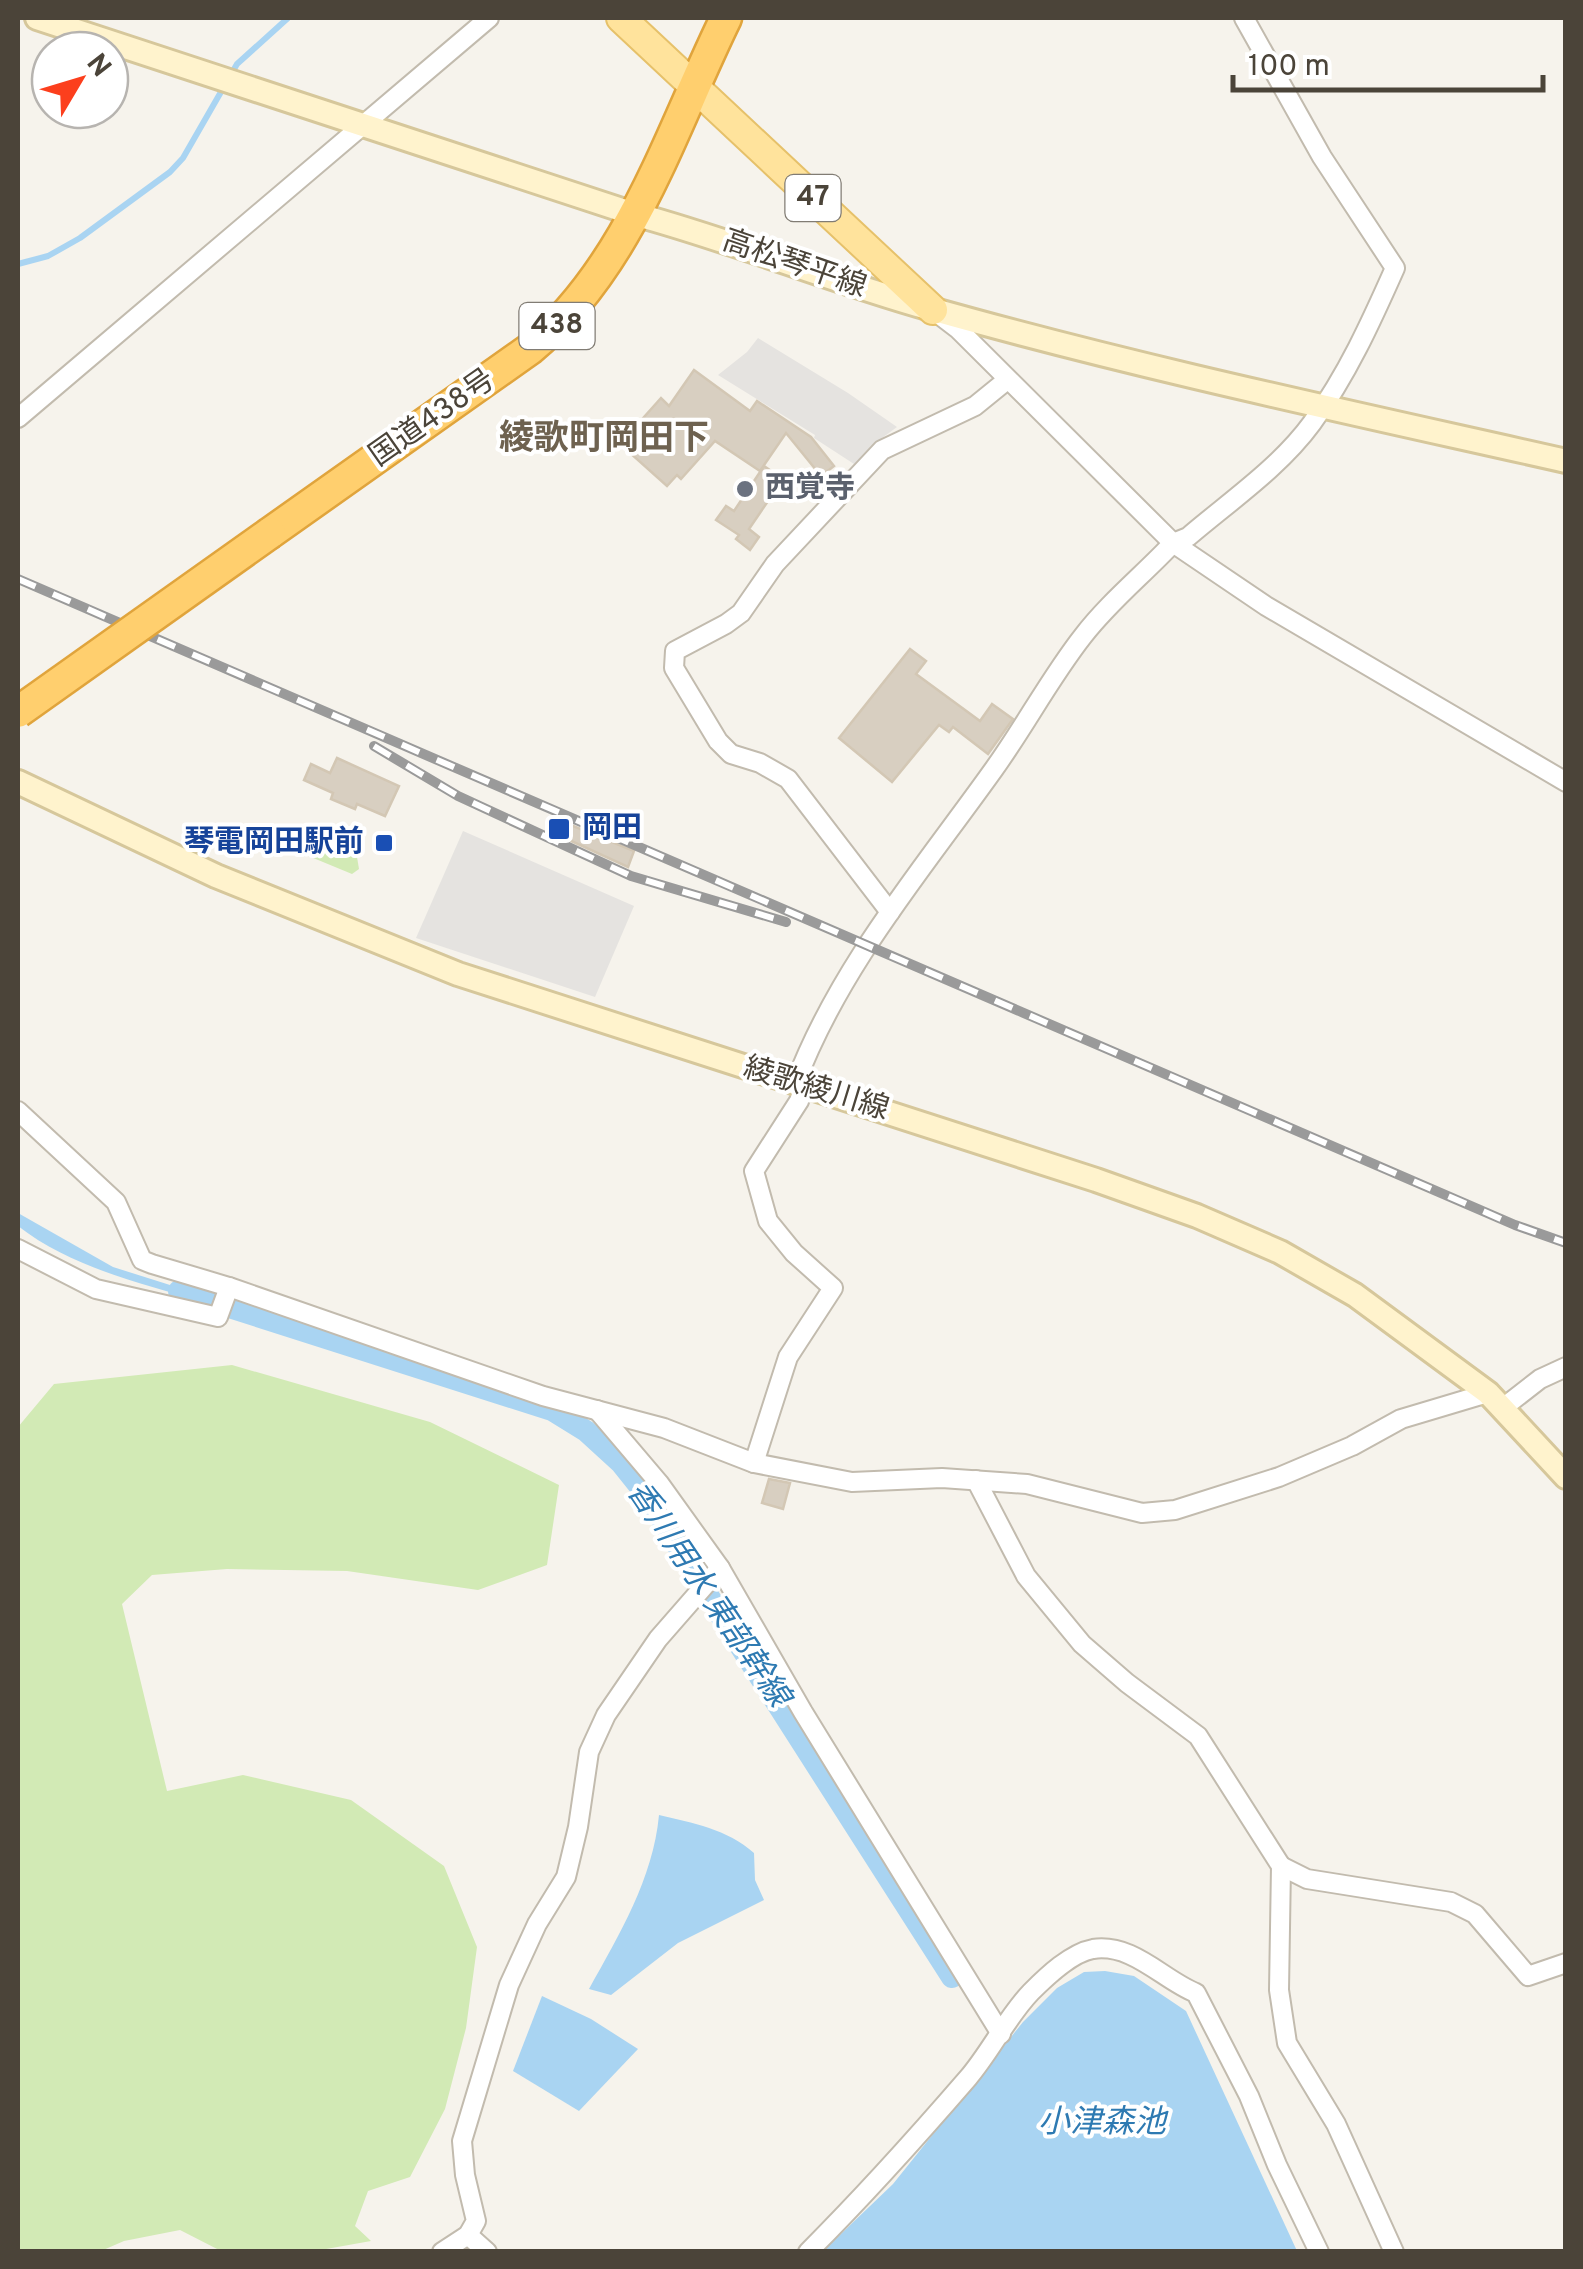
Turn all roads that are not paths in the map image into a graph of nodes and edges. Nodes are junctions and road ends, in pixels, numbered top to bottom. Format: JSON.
{"nodes":[{"id":1,"x":36,"y":18,"type":"edge"},
{"id":2,"x":488,"y":18,"type":"edge"},
{"id":3,"x":621,"y":18,"type":"edge"},
{"id":4,"x":726,"y":18,"type":"edge"},
{"id":5,"x":1244,"y":18,"type":"edge"},
{"id":6,"x":693,"y":86,"type":"junction"},
{"id":7,"x":366,"y":124,"type":"junction"},
{"id":8,"x":634,"y":214,"type":"junction"},
{"id":9,"x":933,"y":310,"type":"junction"},
{"id":10,"x":1007,"y":380,"type":"junction"},
{"id":11,"x":27,"y":401,"type":"edge"},
{"id":12,"x":1322,"y":406,"type":"junction"},
{"id":13,"x":18,"y":418,"type":"edge"},
{"id":14,"x":1566,"y":461,"type":"edge"},
{"id":15,"x":1173,"y":543,"type":"junction"},
{"id":16,"x":18,"y":712,"type":"edge"},
{"id":17,"x":18,"y":782,"type":"edge"},
{"id":18,"x":1566,"y":782,"type":"edge"},
{"id":19,"x":890,"y":912,"type":"junction"},
{"id":20,"x":799,"y":1085,"type":"junction"},
{"id":21,"x":18,"y":1111,"type":"edge"},
{"id":22,"x":18,"y":1249,"type":"edge"},
{"id":23,"x":225,"y":1299,"type":"junction"},
{"id":24,"x":1566,"y":1367,"type":"edge"},
{"id":25,"x":1496,"y":1400,"type":"junction"},
{"id":26,"x":596,"y":1409,"type":"junction"},
{"id":27,"x":754,"y":1463,"type":"junction"},
{"id":28,"x":1566,"y":1477,"type":"edge"},
{"id":29,"x":976,"y":1480,"type":"junction"},
{"id":30,"x":720,"y":1568,"type":"junction"},
{"id":31,"x":1281,"y":1866,"type":"junction"},
{"id":32,"x":1566,"y":1963,"type":"edge"},
{"id":33,"x":1001,"y":2034,"type":"junction"},
{"id":34,"x":468,"y":2235,"type":"junction"},
{"id":35,"x":442,"y":2252,"type":"edge"},
{"id":36,"x":488,"y":2252,"type":"edge"},
{"id":37,"x":808,"y":2252,"type":"edge"},
{"id":38,"x":1319,"y":2252,"type":"edge"},
{"id":39,"x":1394,"y":2252,"type":"edge"}],
"edges":[{"from":1,"to":7,"type":"main road","name":"高松琴平線"},
{"from":2,"to":7,"type":"street"},
{"from":3,"to":6,"type":"main road","number":"47"},
{"from":4,"to":6,"type":"highway","name":"国道438号","number":"438"},
{"from":5,"to":12,"type":"street"},
{"from":6,"to":8,"type":"highway","name":"国道438号","number":"438"},
{"from":6,"to":9,"type":"main road","number":"47"},
{"from":7,"to":8,"type":"main road","name":"高松琴平線"},
{"from":7,"to":11,"type":"street"},
{"from":8,"to":9,"type":"main road","name":"高松琴平線"},
{"from":8,"to":16,"type":"highway","name":"国道438号","number":"438","bridge":true},
{"from":9,"to":10,"type":"street"},
{"from":9,"to":12,"type":"main road","name":"高松琴平線"},
{"from":10,"to":15,"type":"street"},
{"from":10,"to":19,"type":"street"},
{"from":11,"to":13,"type":"street"},
{"from":12,"to":14,"type":"main road","name":"高松琴平線"},
{"from":12,"to":15,"type":"street"},
{"from":15,"to":18,"type":"street"},
{"from":15,"to":19,"type":"street"},
{"from":17,"to":20,"type":"main road","name":"綾歌綾川線"},
{"from":19,"to":20,"type":"street"},
{"from":20,"to":25,"type":"main road","name":"綾歌綾川線"},
{"from":20,"to":27,"type":"street"},
{"from":21,"to":23,"type":"street"},
{"from":22,"to":23,"type":"street"},
{"from":23,"to":26,"type":"street"},
{"from":24,"to":25,"type":"street"},
{"from":25,"to":28,"type":"main road","name":"綾歌綾川線"},
{"from":25,"to":29,"type":"street"},
{"from":26,"to":27,"type":"street"},
{"from":26,"to":30,"type":"street"},
{"from":27,"to":29,"type":"street"},
{"from":29,"to":31,"type":"street"},
{"from":30,"to":33,"type":"street"},
{"from":30,"to":34,"type":"street"},
{"from":31,"to":32,"type":"street"},
{"from":31,"to":39,"type":"street"},
{"from":33,"to":37,"type":"street"},
{"from":33,"to":38,"type":"street"},
{"from":34,"to":35,"type":"street"},
{"from":34,"to":36,"type":"street"}]}
